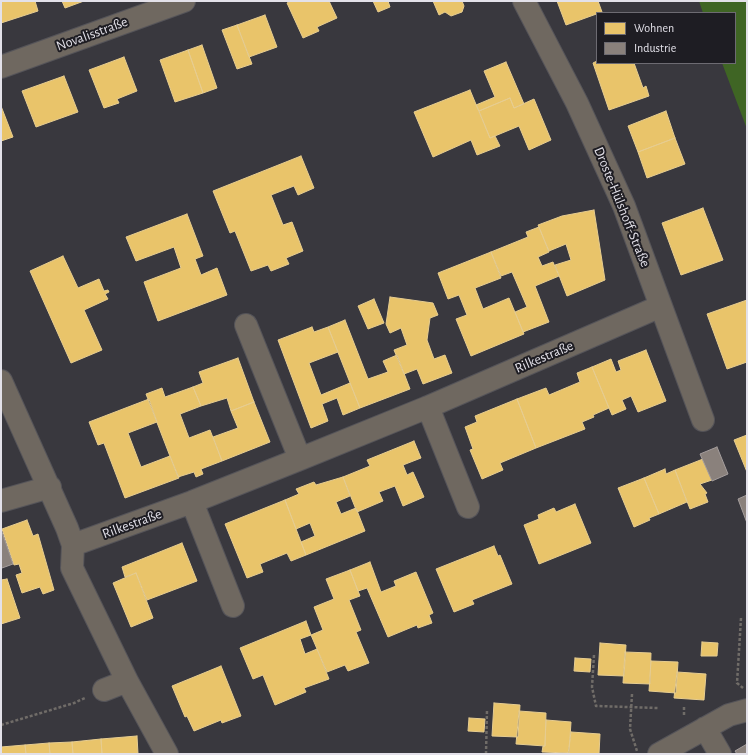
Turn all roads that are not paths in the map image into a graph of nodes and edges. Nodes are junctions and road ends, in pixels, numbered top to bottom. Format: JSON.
{"nodes":[{"id":1,"x":184,"y":1,"type":"edge"},
{"id":2,"x":524,"y":1,"type":"edge"},
{"id":3,"x":1,"y":67,"type":"edge"},
{"id":4,"x":661,"y":306,"type":"junction"},
{"id":5,"x":246,"y":325,"type":"dead end"},
{"id":6,"x":1,"y":381,"type":"edge"},
{"id":7,"x":428,"y":407,"type":"junction"},
{"id":8,"x":704,"y":420,"type":"dead end"},
{"id":9,"x":300,"y":460,"type":"junction"},
{"id":10,"x":50,"y":487,"type":"junction"},
{"id":11,"x":1,"y":501,"type":"edge"},
{"id":12,"x":192,"y":502,"type":"junction"},
{"id":13,"x":468,"y":507,"type":"dead end"},
{"id":14,"x":73,"y":545,"type":"junction"},
{"id":15,"x":233,"y":606,"type":"dead end"},
{"id":16,"x":128,"y":681,"type":"junction"},
{"id":17,"x":104,"y":690,"type":"road end"},
{"id":18,"x":747,"y":710,"type":"edge"},
{"id":19,"x":705,"y":728,"type":"junction"},
{"id":20,"x":167,"y":754,"type":"edge"},
{"id":21,"x":659,"y":754,"type":"edge"},
{"id":22,"x":720,"y":754,"type":"edge"}],
"edges":[{"from":1,"to":3,"type":"street","name":"Novalisstraße"},
{"from":2,"to":4,"type":"street","name":"Droste-Hülshoff-Straße"},
{"from":4,"to":7,"type":"street","name":"Rilkestraße"},
{"from":4,"to":8,"type":"street","name":"Droste-Hülshoff-Straße"},
{"from":5,"to":9,"type":"street"},
{"from":6,"to":10,"type":"street"},
{"from":7,"to":9,"type":"street","name":"Rilkestraße"},
{"from":7,"to":13,"type":"street"},
{"from":9,"to":12,"type":"street","name":"Rilkestraße"},
{"from":10,"to":11,"type":"street"},
{"from":10,"to":14,"type":"street"},
{"from":12,"to":14,"type":"street","name":"Rilkestraße"},
{"from":12,"to":15,"type":"street"},
{"from":14,"to":16,"type":"street"},
{"from":16,"to":17,"type":"street"},
{"from":16,"to":20,"type":"street"},
{"from":18,"to":19,"type":"street"},
{"from":19,"to":21,"type":"street"},
{"from":19,"to":22,"type":"street"}]}
